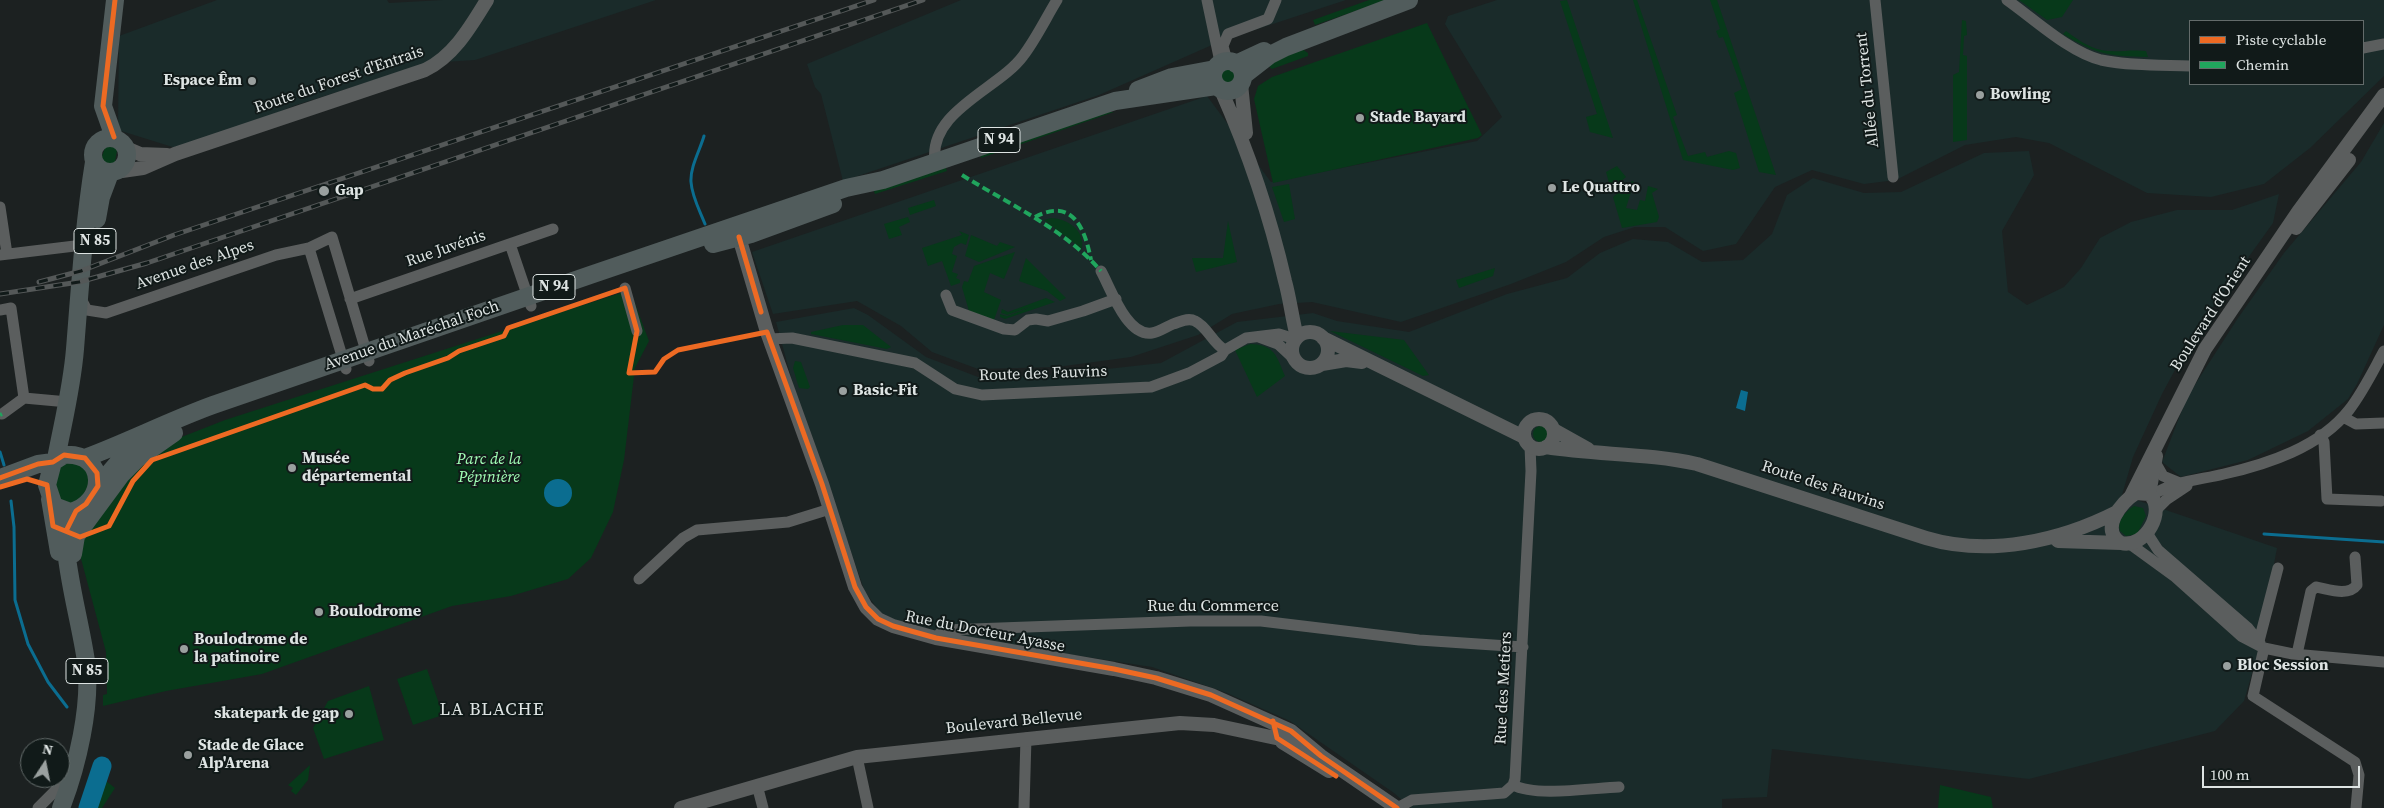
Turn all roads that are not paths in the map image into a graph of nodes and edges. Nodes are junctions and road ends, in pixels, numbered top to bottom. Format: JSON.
{"nodes":[{"id":1,"x":115,"y":0,"type":"edge"},
{"id":2,"x":488,"y":0,"type":"edge"},
{"id":3,"x":1057,"y":0,"type":"edge"},
{"id":4,"x":1207,"y":0,"type":"edge"},
{"id":5,"x":1276,"y":0,"type":"edge"},
{"id":6,"x":1407,"y":0,"type":"edge"},
{"id":7,"x":1875,"y":0,"type":"edge"},
{"id":8,"x":2007,"y":0,"type":"edge"},
{"id":9,"x":2383,"y":45,"type":"edge"},
{"id":10,"x":2364,"y":48,"type":"edge"},
{"id":11,"x":2189,"y":66,"type":"edge"},
{"id":12,"x":1230,"y":70,"type":"junction"},
{"id":13,"x":1219,"y":88,"type":"junction"},
{"id":14,"x":2384,"y":95,"type":"edge"},
{"id":15,"x":1115,"y":101,"type":"junction"},
{"id":16,"x":2384,"y":110,"type":"edge"},
{"id":17,"x":113,"y":142,"type":"junction"},
{"id":18,"x":175,"y":154,"type":"junction"},
{"id":19,"x":94,"y":162,"type":"junction"},
{"id":20,"x":934,"y":162,"type":"junction"},
{"id":21,"x":113,"y":172,"type":"junction"},
{"id":22,"x":1893,"y":177,"type":"dead end"},
{"id":23,"x":1257,"y":183,"type":"junction"},
{"id":24,"x":0,"y":207,"type":"edge"},
{"id":25,"x":553,"y":229,"type":"dead end"},
{"id":26,"x":741,"y":230,"type":"junction"},
{"id":27,"x":510,"y":244,"type":"junction"},
{"id":28,"x":83,"y":245,"type":"junction"},
{"id":29,"x":309,"y":248,"type":"junction"},
{"id":30,"x":3,"y":254,"type":"edge"},
{"id":31,"x":2270,"y":256,"type":"junction"},
{"id":32,"x":1101,"y":271,"type":"dead end"},
{"id":33,"x":625,"y":288,"type":"dead end"},
{"id":34,"x":78,"y":294,"type":"junction"},
{"id":35,"x":946,"y":295,"type":"dead end"},
{"id":36,"x":350,"y":299,"type":"junction"},
{"id":37,"x":1116,"y":299,"type":"junction"},
{"id":38,"x":529,"y":301,"type":"junction"},
{"id":39,"x":0,"y":310,"type":"edge"},
{"id":40,"x":86,"y":310,"type":"junction"},
{"id":41,"x":637,"y":331,"type":"dead end"},
{"id":42,"x":768,"y":334,"type":"junction"},
{"id":43,"x":1255,"y":336,"type":"junction"},
{"id":44,"x":1301,"y":336,"type":"junction"},
{"id":45,"x":1323,"y":338,"type":"junction"},
{"id":46,"x":75,"y":350,"type":"junction"},
{"id":47,"x":1225,"y":350,"type":"junction"},
{"id":48,"x":2384,"y":351,"type":"edge"},
{"id":49,"x":367,"y":356,"type":"junction"},
{"id":50,"x":1292,"y":357,"type":"junction"},
{"id":51,"x":1322,"y":364,"type":"junction"},
{"id":52,"x":1373,"y":364,"type":"junction"},
{"id":53,"x":344,"y":365,"type":"junction"},
{"id":54,"x":24,"y":398,"type":"junction"},
{"id":55,"x":68,"y":402,"type":"junction"},
{"id":56,"x":2,"y":414,"type":"dead end"},
{"id":57,"x":1483,"y":415,"type":"junction"},
{"id":58,"x":2343,"y":417,"type":"junction"},
{"id":59,"x":1531,"y":420,"type":"junction"},
{"id":60,"x":2384,"y":423,"type":"edge"},
{"id":61,"x":1554,"y":430,"type":"junction"},
{"id":62,"x":174,"y":433,"type":"junction"},
{"id":63,"x":2320,"y":434,"type":"junction"},
{"id":64,"x":1535,"y":445,"type":"junction"},
{"id":65,"x":2158,"y":446,"type":"junction"},
{"id":66,"x":1606,"y":454,"type":"junction"},
{"id":67,"x":83,"y":457,"type":"junction"},
{"id":68,"x":54,"y":460,"type":"junction"},
{"id":69,"x":2155,"y":462,"type":"junction"},
{"id":70,"x":0,"y":478,"type":"edge"},
{"id":71,"x":2205,"y":478,"type":"junction"},
{"id":72,"x":2180,"y":483,"type":"junction"},
{"id":73,"x":98,"y":486,"type":"junction"},
{"id":74,"x":0,"y":487,"type":"edge"},
{"id":75,"x":48,"y":492,"type":"junction"},
{"id":76,"x":2150,"y":495,"type":"junction"},
{"id":77,"x":2131,"y":496,"type":"junction"},
{"id":78,"x":2381,"y":501,"type":"dead end"},
{"id":79,"x":830,"y":509,"type":"junction"},
{"id":80,"x":76,"y":511,"type":"junction"},
{"id":81,"x":2155,"y":511,"type":"junction"},
{"id":82,"x":2117,"y":512,"type":"junction"},
{"id":83,"x":2147,"y":534,"type":"junction"},
{"id":84,"x":2029,"y":542,"type":"junction"},
{"id":85,"x":2126,"y":544,"type":"junction"},
{"id":86,"x":2355,"y":557,"type":"dead end"},
{"id":87,"x":2278,"y":568,"type":"dead end"},
{"id":88,"x":638,"y":580,"type":"dead end"},
{"id":89,"x":76,"y":606,"type":"junction"},
{"id":90,"x":936,"y":638,"type":"junction"},
{"id":91,"x":2261,"y":645,"type":"junction"},
{"id":92,"x":1523,"y":647,"type":"junction"},
{"id":93,"x":2297,"y":654,"type":"junction"},
{"id":94,"x":2384,"y":662,"type":"edge"},
{"id":95,"x":1273,"y":721,"type":"junction"},
{"id":96,"x":82,"y":736,"type":"junction"},
{"id":97,"x":1026,"y":738,"type":"junction"},
{"id":98,"x":1277,"y":738,"type":"junction"},
{"id":99,"x":1306,"y":744,"type":"junction"},
{"id":100,"x":857,"y":757,"type":"junction"},
{"id":101,"x":1325,"y":768,"type":"junction"},
{"id":102,"x":756,"y":785,"type":"junction"},
{"id":103,"x":1513,"y":785,"type":"junction"},
{"id":104,"x":1619,"y":787,"type":"dead end"},
{"id":105,"x":698,"y":805,"type":"edge"},
{"id":106,"x":38,"y":808,"type":"edge"},
{"id":107,"x":61,"y":808,"type":"edge"},
{"id":108,"x":681,"y":808,"type":"edge"},
{"id":109,"x":763,"y":808,"type":"edge"},
{"id":110,"x":868,"y":808,"type":"edge"},
{"id":111,"x":1024,"y":808,"type":"edge"},
{"id":112,"x":1383,"y":808,"type":"edge"},
{"id":113,"x":1391,"y":808,"type":"edge"},
{"id":114,"x":1397,"y":808,"type":"edge"},
{"id":115,"x":2356,"y":808,"type":"edge"}],
"edges":[{"from":1,"to":17,"type":"main road"},
{"from":2,"to":18,"type":"street","name":"Route du Forest d'Entrais"},
{"from":3,"to":20,"type":"street"},
{"from":4,"to":12,"type":"street"},
{"from":5,"to":12,"type":"street"},
{"from":6,"to":12,"type":"main road","number":"N 94"},
{"from":7,"to":22,"type":"street","name":"Allée du Torrent"},
{"from":8,"to":11,"type":"street"},
{"from":9,"to":10,"type":"street"},
{"from":12,"to":13,"type":"main road"},
{"from":12,"to":13,"type":"main road"},
{"from":12,"to":15,"type":"main road","number":"N 94"},
{"from":12,"to":23,"type":"street"},
{"from":13,"to":15,"type":"main road","number":"N 94"},
{"from":13,"to":23,"type":"street"},
{"from":14,"to":31,"type":"street","name":"Boulevard d'Orient"},
{"from":15,"to":20,"type":"main road","number":"N 94"},
{"from":16,"to":31,"type":"street","name":"Boulevard d'Orient"},
{"from":17,"to":18,"type":"street","name":"Route du Forest d'Entrais"},
{"from":17,"to":19,"type":"main road"},
{"from":17,"to":21,"type":"main road"},
{"from":18,"to":21,"type":"street","name":"Route du Forest d'Entrais"},
{"from":19,"to":21,"type":"main road"},
{"from":19,"to":28,"type":"main road","number":"N 85"},
{"from":20,"to":26,"type":"main road","number":"N 94"},
{"from":21,"to":40,"type":"main road","number":"N 85"},
{"from":23,"to":44,"type":"street"},
{"from":24,"to":30,"type":"street"},
{"from":25,"to":27,"type":"street","name":"Rue Juvénis"},
{"from":26,"to":38,"type":"main road","name":"Avenue du Maréchal Foch","number":"N 94"},
{"from":26,"to":42,"type":"street","name":"Rue du Docteur Ayasse"},
{"from":27,"to":36,"type":"street","name":"Rue Juvénis"},
{"from":27,"to":38,"type":"street"},
{"from":28,"to":30,"type":"street"},
{"from":28,"to":34,"type":"main road","number":"N 85"},
{"from":29,"to":36,"type":"street","name":"Avenue des Alpes"},
{"from":29,"to":40,"type":"street","name":"Avenue des Alpes"},
{"from":29,"to":53,"type":"street"},
{"from":31,"to":65,"type":"street","name":"Boulevard d'Orient"},
{"from":32,"to":37,"type":"street"},
{"from":33,"to":41,"type":"street"},
{"from":34,"to":40,"type":"street"},
{"from":34,"to":46,"type":"main road","number":"N 85"},
{"from":35,"to":37,"type":"street"},
{"from":36,"to":49,"type":"street"},
{"from":37,"to":47,"type":"street"},
{"from":38,"to":49,"type":"main road","name":"Avenue du Maréchal Foch","number":"N 94"},
{"from":39,"to":54,"type":"street"},
{"from":40,"to":46,"type":"main road","number":"N 85"},
{"from":42,"to":47,"type":"street","name":"Route des Fauvins"},
{"from":42,"to":79,"type":"street","name":"Rue du Docteur Ayasse"},
{"from":43,"to":44,"type":"street","name":"Route des Fauvins"},
{"from":43,"to":47,"type":"street","name":"Route des Fauvins"},
{"from":43,"to":50,"type":"street"},
{"from":44,"to":45,"type":"street"},
{"from":44,"to":50,"type":"street"},
{"from":45,"to":51,"type":"street"},
{"from":45,"to":52,"type":"street","name":"Route des Fauvins"},
{"from":46,"to":55,"type":"main road","number":"N 85"},
{"from":48,"to":58,"type":"street"},
{"from":49,"to":53,"type":"main road","name":"Avenue du Maréchal Foch","number":"N 94"},
{"from":50,"to":51,"type":"street"},
{"from":51,"to":52,"type":"street","name":"Route des Fauvins"},
{"from":52,"to":57,"type":"street","name":"Route des Fauvins"},
{"from":53,"to":62,"type":"main road","name":"Avenue du Maréchal Foch","number":"N 94"},
{"from":53,"to":67,"type":"main road","name":"Avenue du Maréchal Foch","number":"N 94"},
{"from":54,"to":55,"type":"street"},
{"from":54,"to":56,"type":"street"},
{"from":55,"to":67,"type":"main road","number":"N 85"},
{"from":55,"to":68,"type":"main road","number":"N 85"},
{"from":57,"to":59,"type":"street","name":"Route des Fauvins"},
{"from":57,"to":64,"type":"street","name":"Route des Fauvins"},
{"from":58,"to":60,"type":"street"},
{"from":58,"to":63,"type":"street"},
{"from":59,"to":61,"type":"street"},
{"from":59,"to":64,"type":"street"},
{"from":61,"to":64,"type":"street"},
{"from":61,"to":66,"type":"street","name":"Route des Fauvins"},
{"from":62,"to":73,"type":"main road","name":"Avenue du Maréchal Foch","number":"N 94"},
{"from":62,"to":89,"type":"main road"},
{"from":63,"to":71,"type":"street"},
{"from":63,"to":78,"type":"street"},
{"from":64,"to":66,"type":"street","name":"Route des Fauvins"},
{"from":64,"to":92,"type":"street","name":"Rue des Metiers"},
{"from":65,"to":69,"type":"street","name":"Boulevard d'Orient"},
{"from":65,"to":77,"type":"street","name":"Boulevard d'Orient"},
{"from":66,"to":84,"type":"street","name":"Route des Fauvins"},
{"from":67,"to":68,"type":"main road"},
{"from":67,"to":73,"type":"main road"},
{"from":68,"to":70,"type":"main road"},
{"from":68,"to":75,"type":"main road"},
{"from":69,"to":72,"type":"street"},
{"from":69,"to":76,"type":"street","name":"Boulevard d'Orient"},
{"from":71,"to":72,"type":"street"},
{"from":71,"to":81,"type":"street"},
{"from":72,"to":76,"type":"street"},
{"from":73,"to":80,"type":"main road"},
{"from":74,"to":75,"type":"main road"},
{"from":75,"to":80,"type":"main road"},
{"from":75,"to":89,"type":"main road","number":"N 85"},
{"from":76,"to":77,"type":"street"},
{"from":76,"to":81,"type":"street"},
{"from":77,"to":82,"type":"street"},
{"from":79,"to":88,"type":"street"},
{"from":79,"to":90,"type":"street","name":"Rue du Docteur Ayasse"},
{"from":80,"to":89,"type":"main road","number":"N 85"},
{"from":81,"to":83,"type":"street"},
{"from":82,"to":84,"type":"street","name":"Route des Fauvins"},
{"from":82,"to":85,"type":"street"},
{"from":83,"to":85,"type":"street"},
{"from":83,"to":91,"type":"street"},
{"from":84,"to":85,"type":"street","name":"Route des Fauvins"},
{"from":85,"to":91,"type":"street"},
{"from":86,"to":93,"type":"street"},
{"from":87,"to":91,"type":"street"},
{"from":89,"to":96,"type":"main road","number":"N 85"},
{"from":90,"to":92,"type":"street","name":"Rue du Commerce"},
{"from":90,"to":95,"type":"street","name":"Rue du Docteur Ayasse"},
{"from":91,"to":93,"type":"street"},
{"from":91,"to":115,"type":"street"},
{"from":92,"to":103,"type":"street","name":"Rue des Metiers"},
{"from":93,"to":94,"type":"street"},
{"from":95,"to":98,"type":"street"},
{"from":95,"to":99,"type":"street","name":"Rue du Docteur Ayasse"},
{"from":96,"to":106,"type":"street"},
{"from":96,"to":107,"type":"main road","number":"N 85"},
{"from":97,"to":98,"type":"street","name":"Boulevard Bellevue"},
{"from":97,"to":100,"type":"street","name":"Boulevard Bellevue"},
{"from":97,"to":111,"type":"street"},
{"from":98,"to":99,"type":"street","name":"Boulevard Bellevue"},
{"from":98,"to":101,"type":"street"},
{"from":99,"to":114,"type":"street","name":"Rue du Docteur Ayasse"},
{"from":100,"to":102,"type":"street","name":"Boulevard Bellevue"},
{"from":100,"to":110,"type":"street"},
{"from":101,"to":112,"type":"street"},
{"from":101,"to":113,"type":"street"},
{"from":102,"to":105,"type":"street","name":"Boulevard Bellevue"},
{"from":102,"to":109,"type":"street"},
{"from":103,"to":104,"type":"street"},
{"from":103,"to":114,"type":"street"},
{"from":105,"to":108,"type":"street","name":"Boulevard Bellevue"}]}
